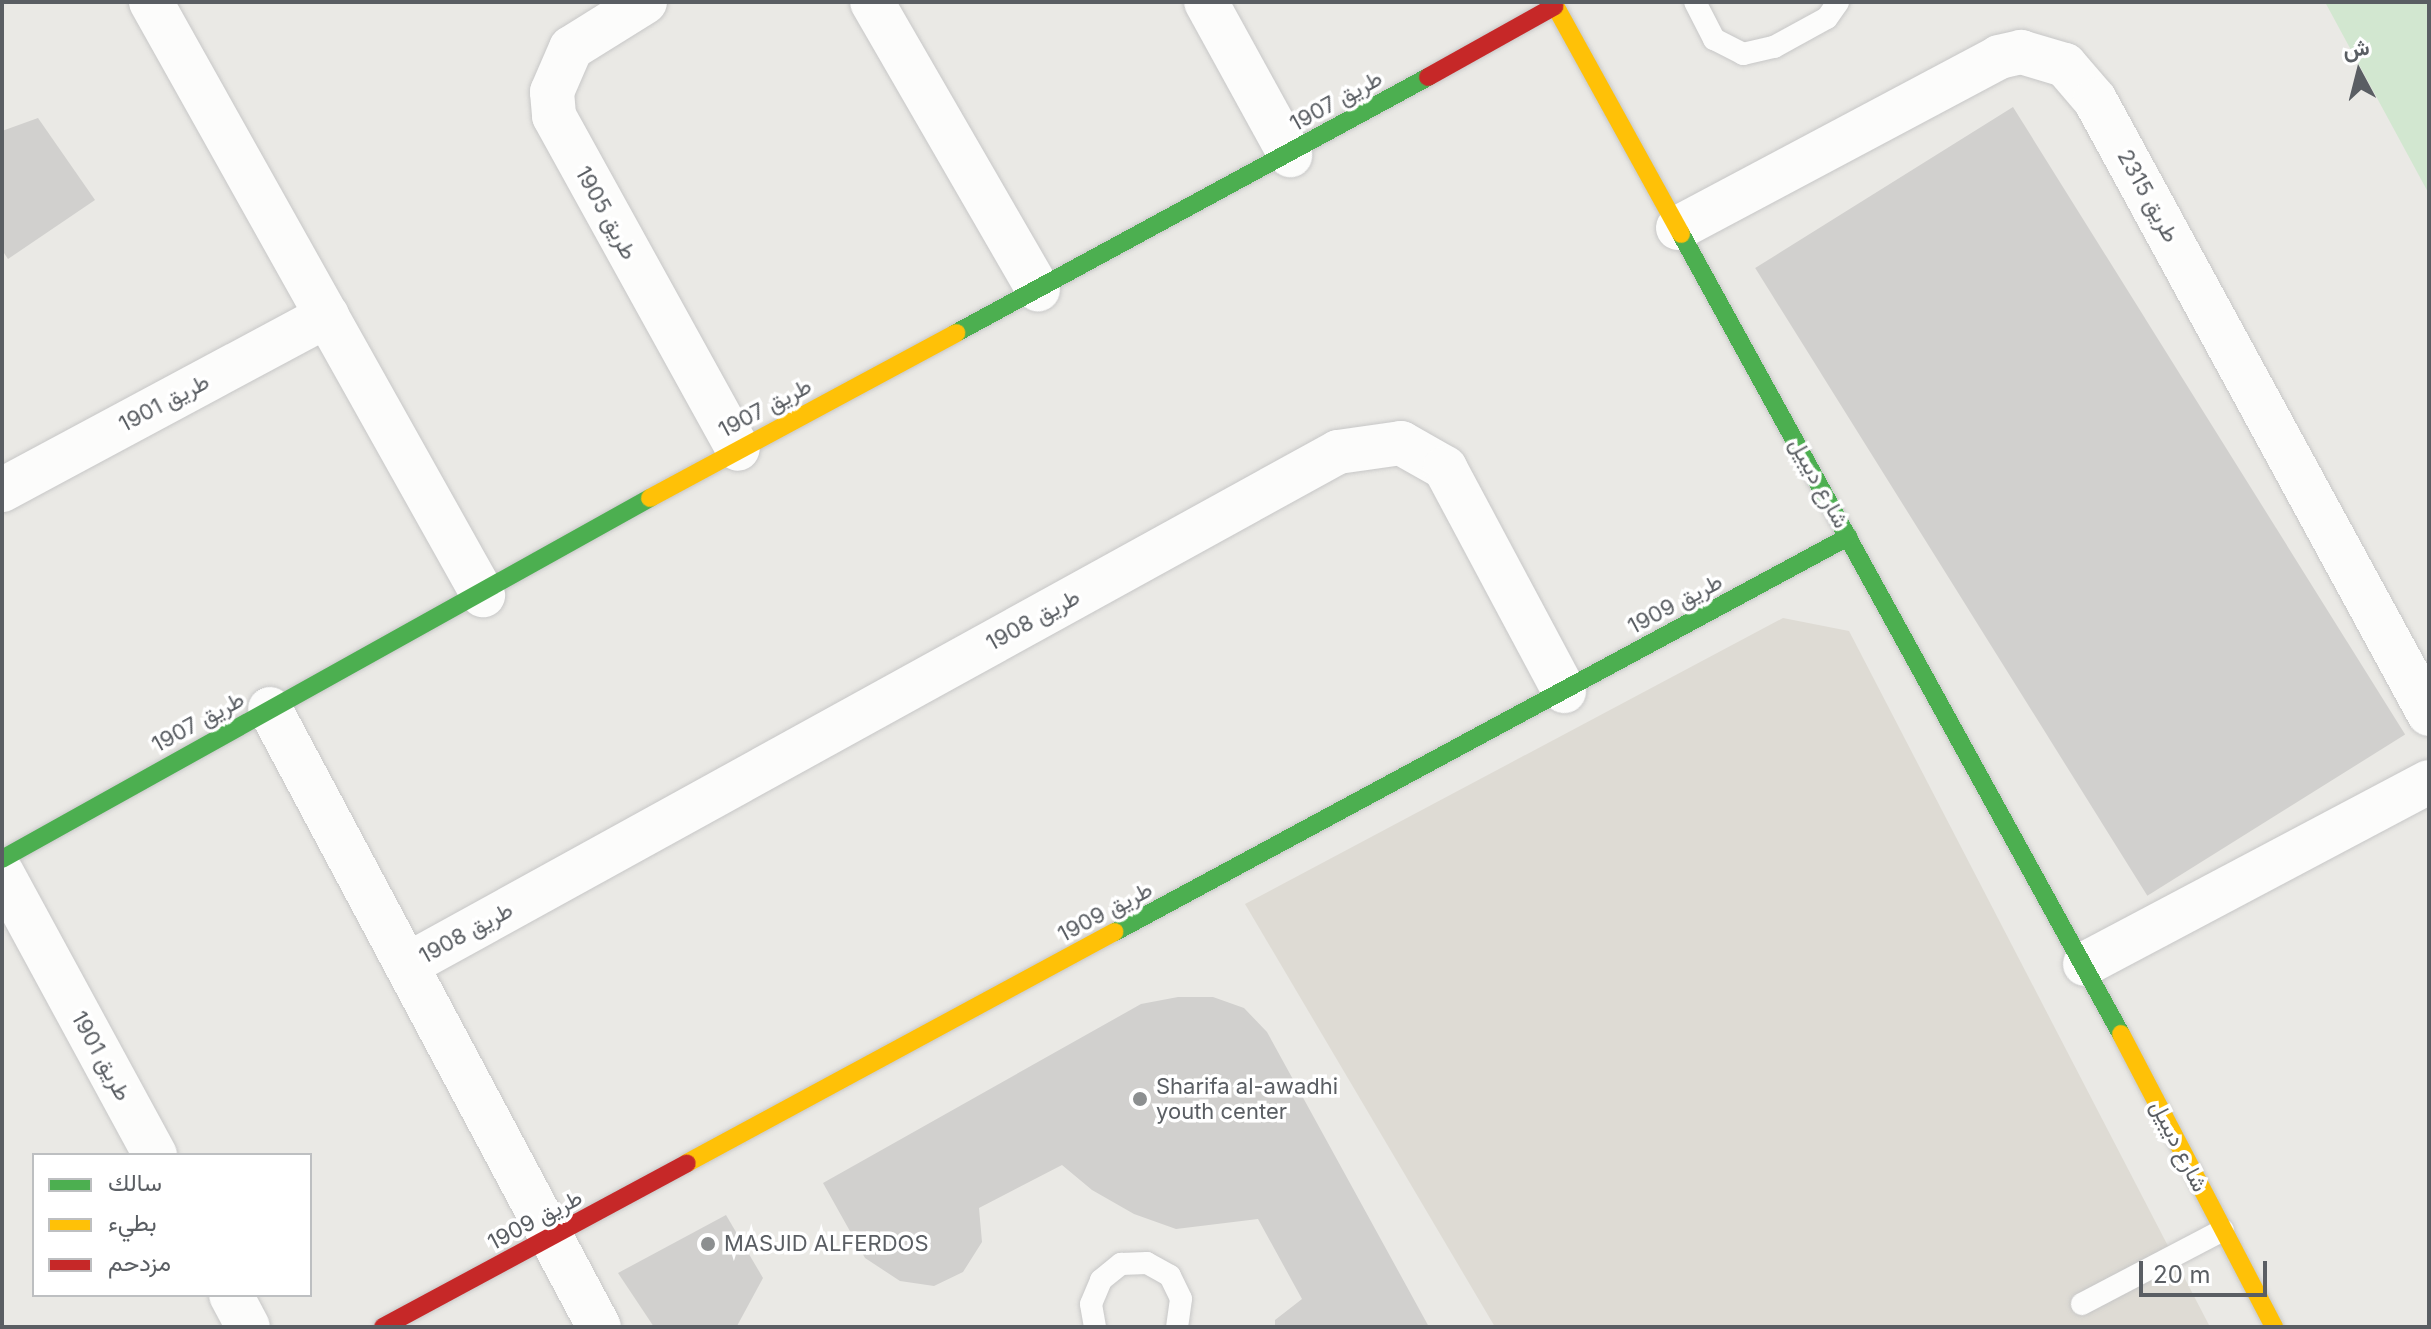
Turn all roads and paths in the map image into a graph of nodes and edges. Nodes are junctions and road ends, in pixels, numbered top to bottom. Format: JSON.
{"nodes":[{"id":1,"x":151,"y":2,"type":"edge"},
{"id":2,"x":645,"y":2,"type":"edge"},
{"id":3,"x":872,"y":2,"type":"edge"},
{"id":4,"x":1206,"y":2,"type":"edge"},
{"id":5,"x":1695,"y":2,"type":"edge"},
{"id":6,"x":1838,"y":2,"type":"edge"},
{"id":7,"x":1554,"y":4,"type":"edge"},
{"id":8,"x":1290,"y":155,"type":"junction"},
{"id":9,"x":1678,"y":228,"type":"junction"},
{"id":10,"x":1038,"y":290,"type":"junction"},
{"id":11,"x":327,"y":316,"type":"junction"},
{"id":12,"x":738,"y":449,"type":"junction"},
{"id":13,"x":2,"y":490,"type":"edge"},
{"id":14,"x":1848,"y":537,"type":"junction"},
{"id":15,"x":483,"y":595,"type":"junction"},
{"id":16,"x":1564,"y":691,"type":"junction"},
{"id":17,"x":270,"y":709,"type":"junction"},
{"id":18,"x":2429,"y":714,"type":"edge"},
{"id":19,"x":2429,"y":782,"type":"edge"},
{"id":20,"x":2,"y":859,"type":"edge"},
{"id":21,"x":2,"y":873,"type":"edge"},
{"id":22,"x":2085,"y":964,"type":"junction"},
{"id":23,"x":407,"y":965,"type":"junction"},
{"id":24,"x":154,"y":1153,"type":"edge"},
{"id":25,"x":2223,"y":1230,"type":"junction"},
{"id":26,"x":552,"y":1238,"type":"junction"},
{"id":27,"x":232,"y":1297,"type":"edge"},
{"id":28,"x":2082,"y":1304,"type":"dead end"},
{"id":29,"x":248,"y":1327,"type":"edge"},
{"id":30,"x":383,"y":1327,"type":"edge"},
{"id":31,"x":599,"y":1327,"type":"edge"},
{"id":32,"x":1095,"y":1327,"type":"edge"},
{"id":33,"x":1177,"y":1327,"type":"edge"},
{"id":34,"x":2274,"y":1327,"type":"edge"}],
"edges":[{"from":1,"to":11,"type":"street"},
{"from":2,"to":12,"type":"street","name":"طريق 1905"},
{"from":3,"to":10,"type":"street"},
{"from":4,"to":8,"type":"street"},
{"from":5,"to":6,"type":"lane"},
{"from":7,"to":8,"type":"street","name":"طريق 1907"},
{"from":7,"to":9,"type":"street","name":"شارع ديبيل"},
{"from":8,"to":10,"type":"street","name":"طريق 1907"},
{"from":9,"to":14,"type":"street","name":"شارع ديبيل"},
{"from":9,"to":18,"type":"street","name":"طريق 2315"},
{"from":10,"to":12,"type":"street","name":"طريق 1907"},
{"from":11,"to":13,"type":"street","name":"طريق 1901"},
{"from":11,"to":15,"type":"street"},
{"from":12,"to":15,"type":"street","name":"طريق 1907"},
{"from":14,"to":16,"type":"street","name":"طريق 1909"},
{"from":14,"to":22,"type":"street","name":"شارع ديبيل"},
{"from":15,"to":17,"type":"street","name":"طريق 1907"},
{"from":16,"to":23,"type":"street","name":"طريق 1908"},
{"from":16,"to":26,"type":"street","name":"طريق 1909"},
{"from":17,"to":20,"type":"street","name":"طريق 1907"},
{"from":17,"to":23,"type":"street","name":"طريق 1908"},
{"from":19,"to":22,"type":"street"},
{"from":21,"to":24,"type":"street","name":"طريق 1901"},
{"from":22,"to":25,"type":"street","name":"شارع ديبيل"},
{"from":23,"to":26,"type":"street","name":"طريق 1908"},
{"from":25,"to":28,"type":"lane"},
{"from":25,"to":34,"type":"street","name":"شارع ديبيل"},
{"from":26,"to":30,"type":"street","name":"طريق 1909"},
{"from":26,"to":31,"type":"street","name":"طريق 1908"},
{"from":27,"to":29,"type":"street"},
{"from":32,"to":33,"type":"lane"}]}
